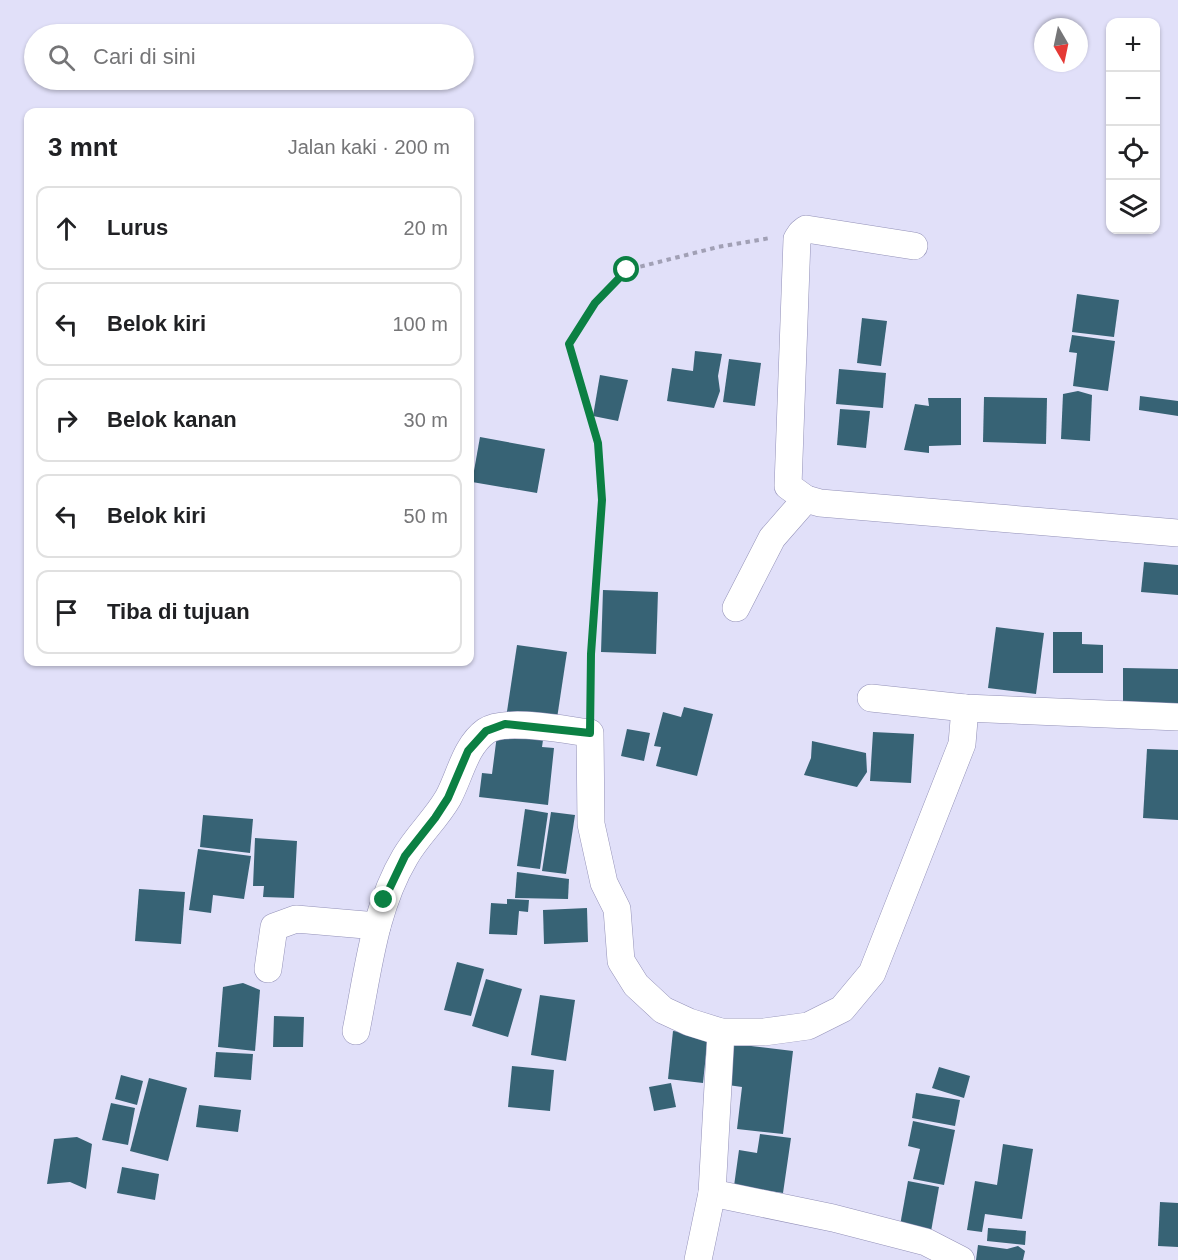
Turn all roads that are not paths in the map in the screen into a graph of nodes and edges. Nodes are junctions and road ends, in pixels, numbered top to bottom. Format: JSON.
{"nodes":[{"id":1,"x":914,"y":246,"type":"dead end"},
{"id":2,"x":806,"y":499,"type":"junction"},
{"id":3,"x":1178,"y":533,"type":"edge"},
{"id":4,"x":736,"y":608,"type":"dead end"},
{"id":5,"x":871,"y":698,"type":"dead end"},
{"id":6,"x":965,"y":708,"type":"junction"},
{"id":7,"x":1178,"y":717,"type":"edge"},
{"id":8,"x":377,"y":926,"type":"junction"},
{"id":9,"x":268,"y":969,"type":"dead end"},
{"id":10,"x":356,"y":1032,"type":"dead end"},
{"id":11,"x":721,"y":1032,"type":"junction"},
{"id":12,"x":712,"y":1193,"type":"junction"},
{"id":13,"x":698,"y":1260,"type":"edge"},
{"id":14,"x":961,"y":1260,"type":"edge"}],
"edges":[{"from":1,"to":2,"type":"street"},
{"from":2,"to":3,"type":"street"},
{"from":2,"to":4,"type":"street"},
{"from":5,"to":6,"type":"street"},
{"from":6,"to":7,"type":"street"},
{"from":6,"to":11,"type":"street"},
{"from":8,"to":9,"type":"street"},
{"from":8,"to":10,"type":"street"},
{"from":8,"to":11,"type":"street"},
{"from":11,"to":12,"type":"street"},
{"from":12,"to":13,"type":"street"},
{"from":12,"to":14,"type":"street"}]}
